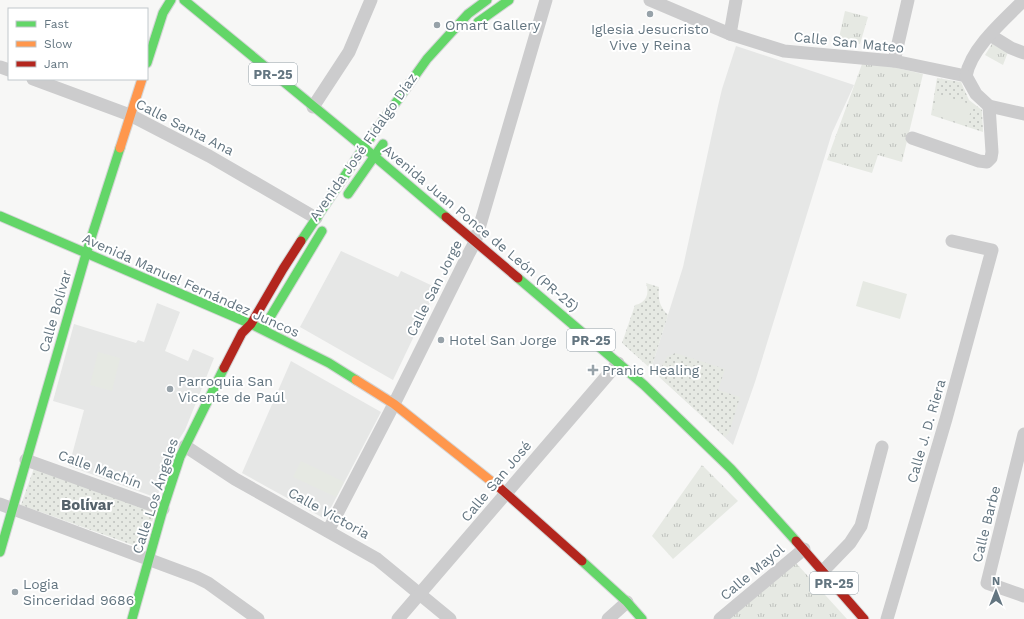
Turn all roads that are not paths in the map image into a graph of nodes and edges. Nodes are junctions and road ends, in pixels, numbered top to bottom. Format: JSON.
{"nodes":[{"id":1,"x":171,"y":0,"type":"edge"},
{"id":2,"x":184,"y":0,"type":"edge"},
{"id":3,"x":371,"y":0,"type":"edge"},
{"id":4,"x":487,"y":0,"type":"edge"},
{"id":5,"x":509,"y":0,"type":"edge"},
{"id":6,"x":546,"y":0,"type":"edge"},
{"id":7,"x":650,"y":0,"type":"edge"},
{"id":8,"x":736,"y":0,"type":"edge"},
{"id":9,"x":908,"y":0,"type":"edge"},
{"id":10,"x":1024,"y":0,"type":"edge"},
{"id":11,"x":471,"y":29,"type":"dead end"},
{"id":12,"x":730,"y":34,"type":"junction"},
{"id":13,"x":990,"y":35,"type":"junction"},
{"id":14,"x":1024,"y":53,"type":"edge"},
{"id":15,"x":148,"y":60,"type":"edge"},
{"id":16,"x":894,"y":60,"type":"junction"},
{"id":17,"x":966,"y":76,"type":"junction"},
{"id":18,"x":36,"y":80,"type":"edge"},
{"id":19,"x":142,"y":80,"type":"edge"},
{"id":20,"x":989,"y":106,"type":"junction"},
{"id":21,"x":313,"y":107,"type":"junction"},
{"id":22,"x":1024,"y":114,"type":"edge"},
{"id":23,"x":130,"y":115,"type":"junction"},
{"id":24,"x":386,"y":138,"type":"dead end"},
{"id":25,"x":912,"y":138,"type":"dead end"},
{"id":26,"x":364,"y":147,"type":"junction"},
{"id":27,"x":374,"y":156,"type":"junction"},
{"id":28,"x":343,"y":200,"type":"dead end"},
{"id":29,"x":0,"y":216,"type":"edge"},
{"id":30,"x":321,"y":222,"type":"junction"},
{"id":31,"x":952,"y":241,"type":"dead end"},
{"id":32,"x":475,"y":242,"type":"junction"},
{"id":33,"x":86,"y":254,"type":"junction"},
{"id":34,"x":251,"y":324,"type":"junction"},
{"id":35,"x":264,"y":329,"type":"junction"},
{"id":36,"x":618,"y":363,"type":"junction"},
{"id":37,"x":394,"y":404,"type":"junction"},
{"id":38,"x":1024,"y":434,"type":"edge"},
{"id":39,"x":185,"y":446,"type":"junction"},
{"id":40,"x":882,"y":447,"type":"dead end"},
{"id":41,"x":26,"y":460,"type":"junction"},
{"id":42,"x":506,"y":493,"type":"junction"},
{"id":43,"x":6,"y":507,"type":"edge"},
{"id":44,"x":163,"y":508,"type":"junction"},
{"id":45,"x":328,"y":531,"type":"junction"},
{"id":46,"x":804,"y":549,"type":"junction"},
{"id":47,"x":0,"y":552,"type":"edge"},
{"id":48,"x":149,"y":560,"type":"junction"},
{"id":49,"x":823,"y":571,"type":"junction"},
{"id":50,"x":420,"y":594,"type":"junction"},
{"id":51,"x":1024,"y":596,"type":"edge"},
{"id":52,"x":627,"y":602,"type":"junction"},
{"id":53,"x":255,"y":618,"type":"edge"},
{"id":54,"x":132,"y":619,"type":"edge"},
{"id":55,"x":398,"y":619,"type":"edge"},
{"id":56,"x":450,"y":619,"type":"edge"},
{"id":57,"x":608,"y":619,"type":"edge"},
{"id":58,"x":642,"y":619,"type":"edge"},
{"id":59,"x":720,"y":619,"type":"edge"},
{"id":60,"x":864,"y":619,"type":"edge"},
{"id":61,"x":887,"y":619,"type":"edge"}],
"edges":[{"from":1,"to":15,"type":"main road"},
{"from":2,"to":21,"type":"main road","number":"PR-25"},
{"from":3,"to":21,"type":"street"},
{"from":4,"to":26,"type":"main road","name":"Avenida José Fidalgo Díaz"},
{"from":5,"to":11,"type":"main road"},
{"from":6,"to":32,"type":"street","name":"Calle San Jorge"},
{"from":7,"to":12,"type":"street","name":"Calle San Mateo"},
{"from":8,"to":12,"type":"street"},
{"from":9,"to":16,"type":"street"},
{"from":10,"to":13,"type":"street"},
{"from":12,"to":16,"type":"street","name":"Calle San Mateo"},
{"from":13,"to":14,"type":"street"},
{"from":13,"to":17,"type":"street"},
{"from":16,"to":17,"type":"street","name":"Calle San Mateo"},
{"from":17,"to":20,"type":"street"},
{"from":18,"to":23,"type":"street","name":"Calle Santa Ana"},
{"from":19,"to":23,"type":"main road","name":"Calle Bolívar"},
{"from":20,"to":22,"type":"street"},
{"from":20,"to":25,"type":"street"},
{"from":21,"to":26,"type":"main road","number":"PR-25"},
{"from":23,"to":30,"type":"street","name":"Calle Santa Ana"},
{"from":23,"to":33,"type":"main road","name":"Calle Bolívar"},
{"from":24,"to":27,"type":"main road","name":"Avenida José Fidalgo Díaz"},
{"from":26,"to":27,"type":"main road","name":"Avenida Juan Ponce de León (PR-25)","number":"PR-25"},
{"from":26,"to":30,"type":"main road","name":"Avenida José Fidalgo Díaz"},
{"from":27,"to":28,"type":"main road","name":"Avenida José Fidalgo Díaz"},
{"from":27,"to":32,"type":"main road","name":"Avenida Juan Ponce de León (PR-25)","number":"PR-25"},
{"from":29,"to":33,"type":"main road","name":"Avenida Manuel Fernández Juncos"},
{"from":30,"to":34,"type":"main road","name":"Avenida José Fidalgo Díaz"},
{"from":30,"to":35,"type":"main road","name":"Avenida José Fidalgo Díaz"},
{"from":31,"to":61,"type":"street","name":"Calle J. D. Riera"},
{"from":32,"to":36,"type":"main road","name":"Avenida Juan Ponce de León (PR-25)","number":"PR-25"},
{"from":32,"to":37,"type":"street","name":"Calle San Jorge"},
{"from":33,"to":34,"type":"main road","name":"Avenida Manuel Fernández Juncos"},
{"from":33,"to":41,"type":"main road","name":"Calle Bolívar"},
{"from":34,"to":35,"type":"main road","name":"Avenida Manuel Fernández Juncos"},
{"from":34,"to":39,"type":"main road","name":"Calle Los Ángeles"},
{"from":35,"to":37,"type":"main road","name":"Avenida Manuel Fernández Juncos"},
{"from":36,"to":42,"type":"street","name":"Calle San José"},
{"from":36,"to":46,"type":"main road","name":"Avenida Juan Ponce de León (PR-25)","number":"PR-25"},
{"from":37,"to":42,"type":"main road","name":"Avenida Manuel Fernández Juncos"},
{"from":37,"to":45,"type":"street","name":"Calle San Jorge"},
{"from":38,"to":51,"type":"street","name":"Calle Barbe"},
{"from":39,"to":44,"type":"main road","name":"Calle Los Ángeles"},
{"from":39,"to":45,"type":"street","name":"Calle Victoria"},
{"from":40,"to":49,"type":"street"},
{"from":41,"to":43,"type":"main road","name":"Calle Bolívar"},
{"from":41,"to":44,"type":"street","name":"Calle Machín"},
{"from":42,"to":50,"type":"street","name":"Calle San José"},
{"from":42,"to":52,"type":"main road","name":"Avenida Manuel Fernández Juncos"},
{"from":43,"to":47,"type":"main road","name":"Calle Bolívar"},
{"from":43,"to":48,"type":"street"},
{"from":44,"to":48,"type":"main road","name":"Calle Los Ángeles"},
{"from":45,"to":50,"type":"street","name":"Calle Victoria"},
{"from":46,"to":49,"type":"main road","number":"PR-25"},
{"from":46,"to":59,"type":"street","name":"Calle Mayol"},
{"from":48,"to":53,"type":"street"},
{"from":48,"to":54,"type":"main road","name":"Calle Los Ángeles"},
{"from":49,"to":60,"type":"main road","number":"PR-25"},
{"from":50,"to":55,"type":"street","name":"Calle San José"},
{"from":50,"to":56,"type":"street","name":"Calle Victoria"},
{"from":52,"to":57,"type":"street"},
{"from":52,"to":58,"type":"main road","name":"Avenida Manuel Fernández Juncos"}]}
